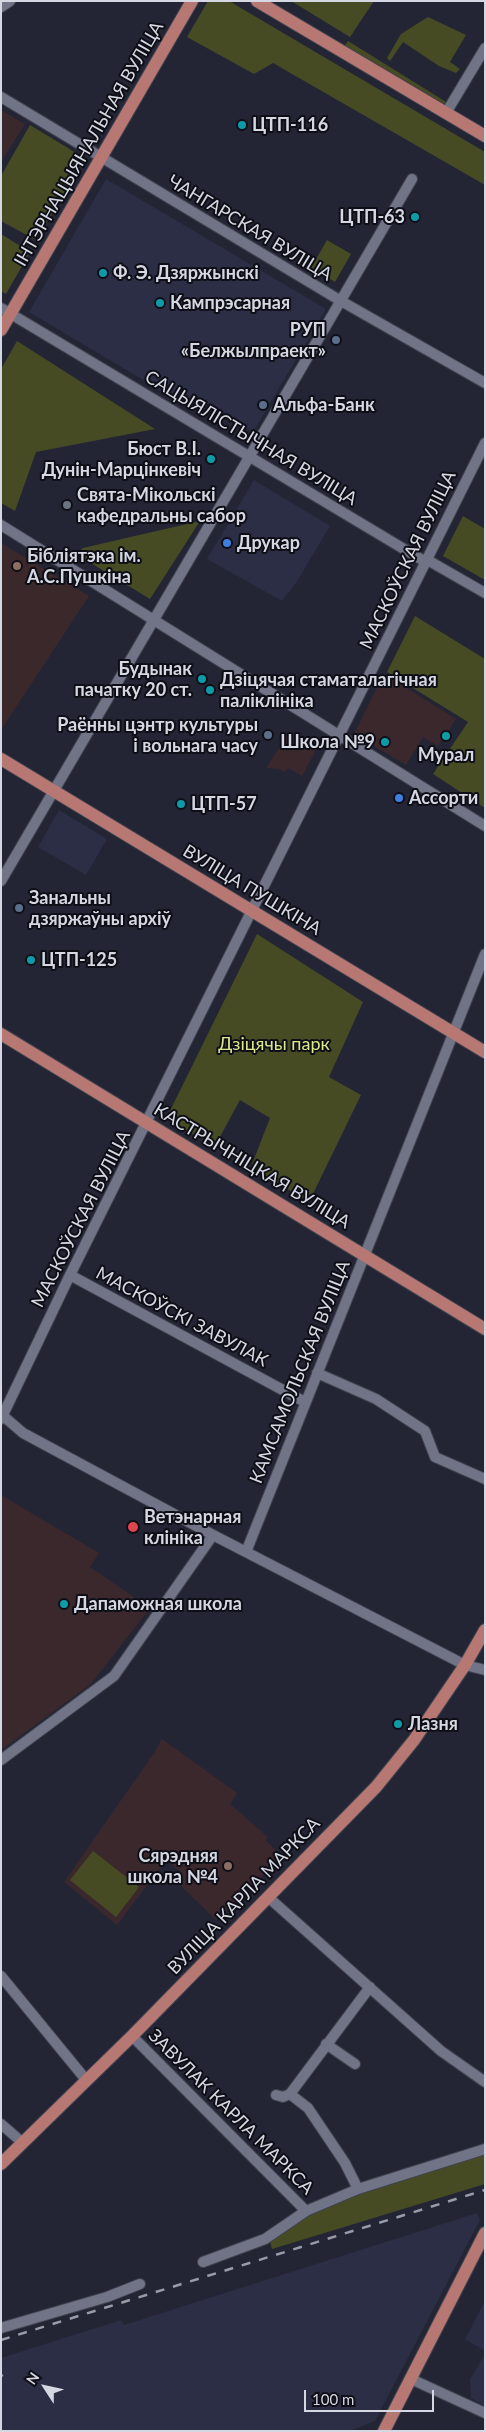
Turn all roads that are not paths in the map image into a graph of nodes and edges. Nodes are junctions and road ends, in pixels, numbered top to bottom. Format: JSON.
{"nodes":[{"id":1,"x":10,"y":1,"type":"edge"},
{"id":2,"x":192,"y":1,"type":"edge"},
{"id":3,"x":257,"y":1,"type":"edge"},
{"id":4,"x":1,"y":7,"type":"edge"},
{"id":5,"x":485,"y":48,"type":"edge"},
{"id":6,"x":1,"y":97,"type":"edge"},
{"id":7,"x":446,"y":112,"type":"junction"},
{"id":8,"x":485,"y":136,"type":"edge"},
{"id":9,"x":101,"y":158,"type":"junction"},
{"id":10,"x":412,"y":179,"type":"dead end"},
{"id":11,"x":341,"y":302,"type":"junction"},
{"id":12,"x":6,"y":311,"type":"edge"},
{"id":13,"x":1,"y":330,"type":"edge"},
{"id":14,"x":485,"y":383,"type":"edge"},
{"id":15,"x":485,"y":443,"type":"edge"},
{"id":16,"x":250,"y":457,"type":"junction"},
{"id":17,"x":1,"y":525,"type":"edge"},
{"id":18,"x":424,"y":561,"type":"junction"},
{"id":19,"x":485,"y":593,"type":"edge"},
{"id":20,"x":155,"y":621,"type":"junction"},
{"id":21,"x":339,"y":736,"type":"junction"},
{"id":22,"x":1,"y":758,"type":"edge"},
{"id":23,"x":54,"y":791,"type":"junction"},
{"id":24,"x":485,"y":826,"type":"edge"},
{"id":25,"x":1,"y":881,"type":"edge"},
{"id":26,"x":252,"y":911,"type":"junction"},
{"id":27,"x":485,"y":954,"type":"edge"},
{"id":28,"x":453,"y":1033,"type":"junction"},
{"id":29,"x":1,"y":1034,"type":"edge"},
{"id":30,"x":485,"y":1052,"type":"edge"},
{"id":31,"x":147,"y":1124,"type":"junction"},
{"id":32,"x":364,"y":1255,"type":"junction"},
{"id":33,"x":70,"y":1275,"type":"junction"},
{"id":34,"x":485,"y":1329,"type":"edge"},
{"id":35,"x":317,"y":1373,"type":"junction"},
{"id":36,"x":305,"y":1402,"type":"junction"},
{"id":37,"x":2,"y":1416,"type":"edge"},
{"id":38,"x":485,"y":1479,"type":"edge"},
{"id":39,"x":213,"y":1535,"type":"junction"},
{"id":40,"x":246,"y":1552,"type":"junction"},
{"id":41,"x":485,"y":1630,"type":"edge"},
{"id":42,"x":465,"y":1665,"type":"junction"},
{"id":43,"x":485,"y":1670,"type":"edge"},
{"id":44,"x":1,"y":1760,"type":"edge"},
{"id":45,"x":268,"y":1897,"type":"junction"},
{"id":46,"x":1,"y":1976,"type":"edge"},
{"id":47,"x":370,"y":1987,"type":"junction"},
{"id":48,"x":132,"y":2036,"type":"junction"},
{"id":49,"x":326,"y":2044,"type":"junction"},
{"id":50,"x":355,"y":2064,"type":"dead end"},
{"id":51,"x":88,"y":2080,"type":"junction"},
{"id":52,"x":485,"y":2082,"type":"edge"},
{"id":53,"x":290,"y":2094,"type":"junction"},
{"id":54,"x":276,"y":2095,"type":"dead end"},
{"id":55,"x":1,"y":2124,"type":"edge"},
{"id":56,"x":23,"y":2143,"type":"junction"},
{"id":57,"x":485,"y":2149,"type":"edge"},
{"id":58,"x":1,"y":2164,"type":"edge"},
{"id":59,"x":358,"y":2189,"type":"junction"},
{"id":60,"x":306,"y":2211,"type":"junction"},
{"id":61,"x":485,"y":2233,"type":"edge"},
{"id":62,"x":203,"y":2262,"type":"dead end"},
{"id":63,"x":140,"y":2284,"type":"dead end"},
{"id":64,"x":1,"y":2328,"type":"edge"},
{"id":65,"x":411,"y":2379,"type":"junction"},
{"id":66,"x":485,"y":2413,"type":"edge"},
{"id":67,"x":384,"y":2431,"type":"edge"}],
"edges":[{"from":1,"to":4,"type":"street"},
{"from":2,"to":9,"type":"main road","name":"ІНТЭРНАЦЫЯНАЛЬНАЯ ВУЛІЦА"},
{"from":3,"to":7,"type":"main road"},
{"from":5,"to":7,"type":"street"},
{"from":6,"to":9,"type":"street","name":"ЧАНГАРСКАЯ ВУЛІЦА"},
{"from":7,"to":8,"type":"main road"},
{"from":9,"to":11,"type":"street","name":"ЧАНГАРСКАЯ ВУЛІЦА"},
{"from":9,"to":12,"type":"main road","name":"ІНТЭРНАЦЫЯНАЛЬНАЯ ВУЛІЦА"},
{"from":10,"to":11,"type":"street"},
{"from":11,"to":14,"type":"street","name":"ЧАНГАРСКАЯ ВУЛІЦА"},
{"from":11,"to":16,"type":"street"},
{"from":12,"to":13,"type":"main road","name":"ІНТЭРНАЦЫЯНАЛЬНАЯ ВУЛІЦА"},
{"from":12,"to":16,"type":"street","name":"САЦЫЯЛІСТЫЧНАЯ ВУЛІЦА"},
{"from":15,"to":18,"type":"street","name":"МАСКОЎСКАЯ ВУЛІЦА"},
{"from":16,"to":18,"type":"street","name":"САЦЫЯЛІСТЫЧНАЯ ВУЛІЦА"},
{"from":16,"to":20,"type":"street"},
{"from":17,"to":20,"type":"street"},
{"from":18,"to":19,"type":"street","name":"САЦЫЯЛІСТЫЧНАЯ ВУЛІЦА"},
{"from":18,"to":21,"type":"street","name":"МАСКОЎСКАЯ ВУЛІЦА"},
{"from":20,"to":21,"type":"street"},
{"from":20,"to":23,"type":"street"},
{"from":21,"to":24,"type":"street"},
{"from":21,"to":26,"type":"street","name":"МАСКОЎСКАЯ ВУЛІЦА"},
{"from":22,"to":23,"type":"main road","name":"ВУЛІЦА ПУШКІНА"},
{"from":23,"to":25,"type":"street"},
{"from":23,"to":26,"type":"main road","name":"ВУЛІЦА ПУШКІНА"},
{"from":26,"to":28,"type":"main road","name":"ВУЛІЦА ПУШКІНА"},
{"from":26,"to":31,"type":"street","name":"МАСКОЎСКАЯ ВУЛІЦА"},
{"from":27,"to":28,"type":"street","name":"КАМСАМОЛЬСКАЯ ВУЛІЦА"},
{"from":28,"to":30,"type":"main road","name":"ВУЛІЦА ПУШКІНА"},
{"from":28,"to":32,"type":"street","name":"КАМСАМОЛЬСКАЯ ВУЛІЦА"},
{"from":29,"to":31,"type":"main road","name":"КАСТРЫЧНІЦКАЯ ВУЛІЦА"},
{"from":31,"to":32,"type":"main road","name":"КАСТРЫЧНІЦКАЯ ВУЛІЦА"},
{"from":31,"to":33,"type":"street","name":"МАСКОЎСКАЯ ВУЛІЦА"},
{"from":32,"to":34,"type":"main road","name":"КАСТРЫЧНІЦКАЯ ВУЛІЦА"},
{"from":32,"to":35,"type":"street","name":"КАМСАМОЛЬСКАЯ ВУЛІЦА"},
{"from":33,"to":36,"type":"street","name":"МАСКОЎСКІ ЗАВУЛАК"},
{"from":33,"to":37,"type":"street","name":"МАСКОЎСКАЯ ВУЛІЦА"},
{"from":35,"to":36,"type":"street","name":"КАМСАМОЛЬСКАЯ ВУЛІЦА"},
{"from":35,"to":38,"type":"street"},
{"from":36,"to":40,"type":"street","name":"КАМСАМОЛЬСКАЯ ВУЛІЦА"},
{"from":37,"to":39,"type":"street"},
{"from":39,"to":40,"type":"street"},
{"from":39,"to":44,"type":"street"},
{"from":40,"to":42,"type":"street"},
{"from":41,"to":42,"type":"main road","name":"ВУЛІЦА КАРЛА МАРКСА"},
{"from":42,"to":43,"type":"street"},
{"from":42,"to":45,"type":"main road","name":"ВУЛІЦА КАРЛА МАРКСА"},
{"from":45,"to":47,"type":"street"},
{"from":45,"to":48,"type":"main road","name":"ВУЛІЦА КАРЛА МАРКСА"},
{"from":46,"to":51,"type":"street"},
{"from":47,"to":49,"type":"street"},
{"from":47,"to":52,"type":"street"},
{"from":48,"to":51,"type":"main road","name":"ВУЛІЦА КАРЛА МАРКСА"},
{"from":48,"to":60,"type":"street","name":"ЗАВУЛАК КАРЛА МАРКСА"},
{"from":49,"to":50,"type":"street"},
{"from":49,"to":53,"type":"street"},
{"from":51,"to":56,"type":"main road","name":"ВУЛІЦА КАРЛА МАРКСА"},
{"from":53,"to":54,"type":"street"},
{"from":53,"to":59,"type":"street"},
{"from":55,"to":56,"type":"street"},
{"from":56,"to":58,"type":"main road","name":"ВУЛІЦА КАРЛА МАРКСА"},
{"from":57,"to":59,"type":"street"},
{"from":59,"to":60,"type":"street"},
{"from":60,"to":62,"type":"street"},
{"from":61,"to":65,"type":"main road"},
{"from":63,"to":64,"type":"street"},
{"from":65,"to":66,"type":"street"},
{"from":65,"to":67,"type":"main road"}]}
